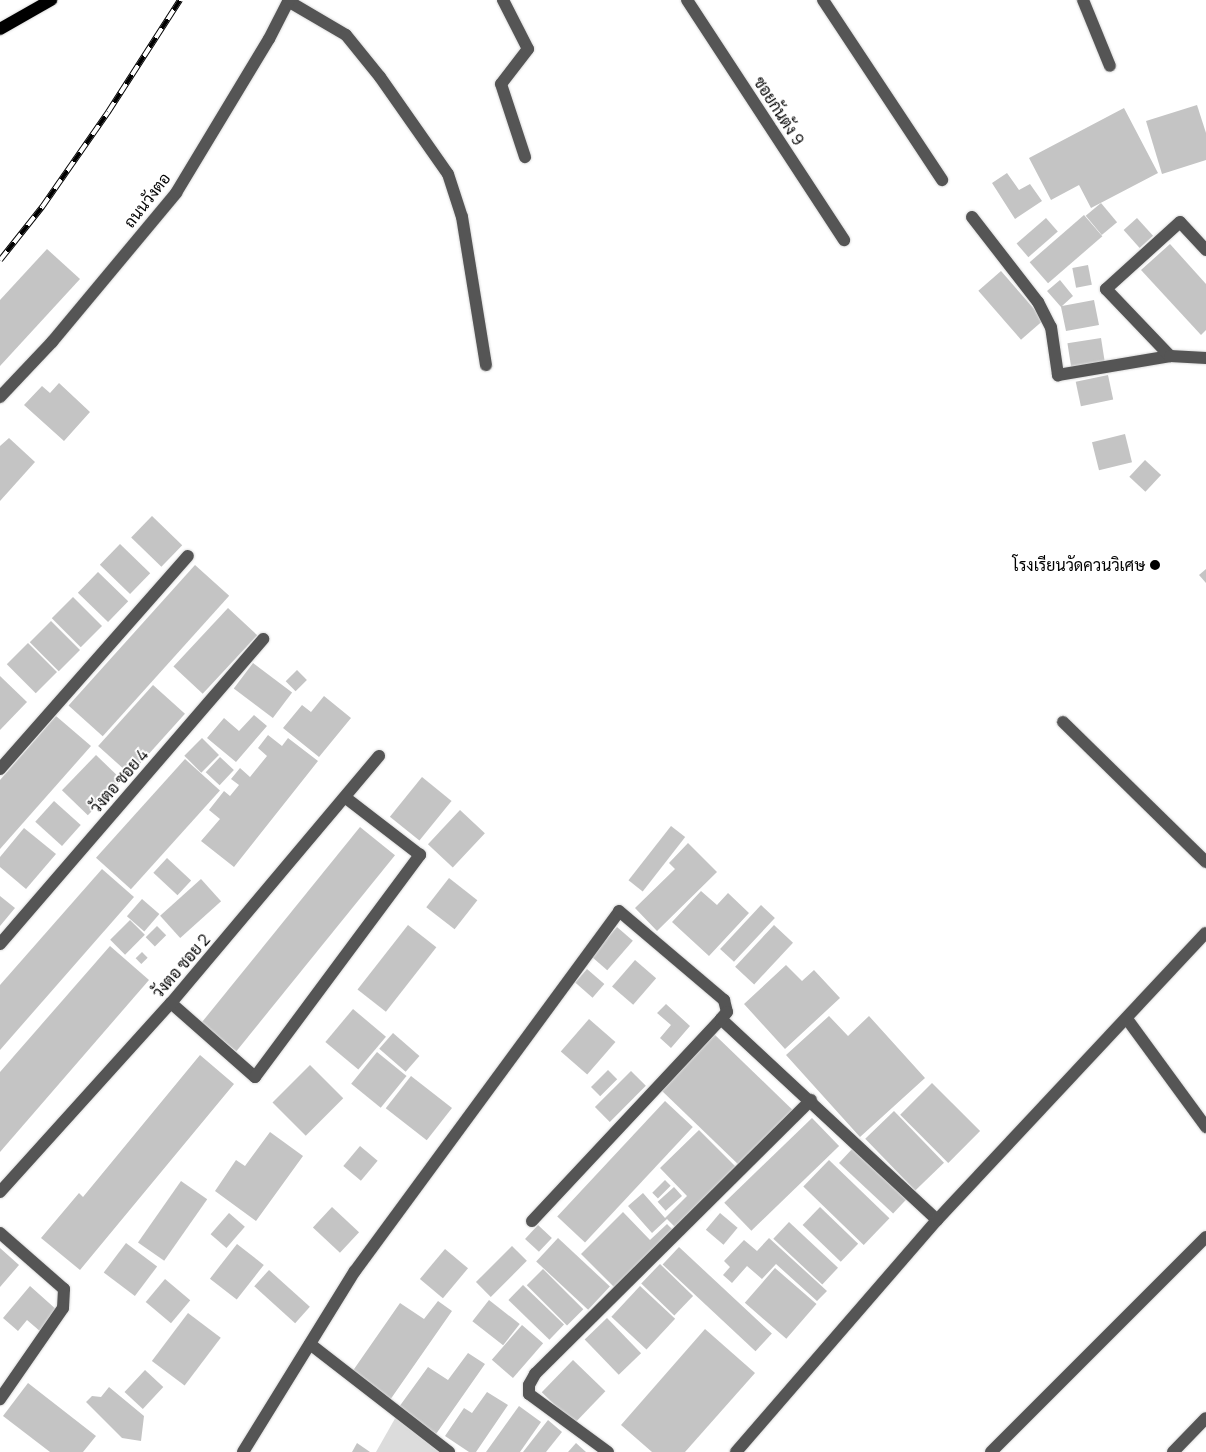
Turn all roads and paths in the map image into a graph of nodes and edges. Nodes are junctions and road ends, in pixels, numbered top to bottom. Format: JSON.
{"nodes":[{"id":1,"x":51,"y":0,"type":"edge"},
{"id":2,"x":503,"y":0,"type":"edge"},
{"id":3,"x":687,"y":0,"type":"edge"},
{"id":4,"x":823,"y":0,"type":"edge"},
{"id":5,"x":1082,"y":0,"type":"edge"},
{"id":6,"x":289,"y":1,"type":"edge"},
{"id":7,"x":0,"y":29,"type":"edge"},
{"id":8,"x":1110,"y":66,"type":"dead end"},
{"id":9,"x":525,"y":157,"type":"dead end"},
{"id":10,"x":942,"y":180,"type":"dead end"},
{"id":11,"x":972,"y":217,"type":"dead end"},
{"id":12,"x":844,"y":240,"type":"dead end"},
{"id":13,"x":1206,"y":250,"type":"edge"},
{"id":14,"x":1170,"y":356,"type":"junction"},
{"id":15,"x":1206,"y":358,"type":"edge"},
{"id":16,"x":486,"y":365,"type":"dead end"},
{"id":17,"x":0,"y":397,"type":"edge"},
{"id":18,"x":188,"y":556,"type":"dead end"},
{"id":19,"x":263,"y":640,"type":"dead end"},
{"id":20,"x":1062,"y":722,"type":"dead end"},
{"id":21,"x":379,"y":756,"type":"dead end"},
{"id":22,"x":0,"y":769,"type":"edge"},
{"id":23,"x":346,"y":798,"type":"junction"},
{"id":24,"x":1206,"y":862,"type":"edge"},
{"id":25,"x":1206,"y":933,"type":"edge"},
{"id":26,"x":0,"y":944,"type":"edge"},
{"id":27,"x":171,"y":1003,"type":"junction"},
{"id":28,"x":721,"y":1019,"type":"junction"},
{"id":29,"x":1127,"y":1019,"type":"junction"},
{"id":30,"x":811,"y":1100,"type":"junction"},
{"id":31,"x":1206,"y":1127,"type":"edge"},
{"id":32,"x":0,"y":1192,"type":"edge"},
{"id":33,"x":937,"y":1220,"type":"junction"},
{"id":34,"x":532,"y":1221,"type":"dead end"},
{"id":35,"x":0,"y":1233,"type":"edge"},
{"id":36,"x":1206,"y":1237,"type":"edge"},
{"id":37,"x":310,"y":1344,"type":"junction"},
{"id":38,"x":0,"y":1399,"type":"edge"},
{"id":39,"x":1206,"y":1418,"type":"edge"},
{"id":40,"x":243,"y":1452,"type":"edge"},
{"id":41,"x":449,"y":1452,"type":"edge"},
{"id":42,"x":608,"y":1452,"type":"edge"},
{"id":43,"x":736,"y":1452,"type":"edge"},
{"id":44,"x":991,"y":1452,"type":"edge"},
{"id":45,"x":1173,"y":1452,"type":"edge"}],
"edges":[{"from":1,"to":7,"type":"main road"},
{"from":2,"to":9,"type":"street"},
{"from":3,"to":12,"type":"street","name":"ซอยกันตัง 9"},
{"from":4,"to":10,"type":"street"},
{"from":5,"to":8,"type":"street"},
{"from":6,"to":16,"type":"street"},
{"from":6,"to":17,"type":"street","name":"ถนนวังตอ"},
{"from":11,"to":14,"type":"street"},
{"from":13,"to":14,"type":"street"},
{"from":14,"to":15,"type":"street"},
{"from":18,"to":22,"type":"street"},
{"from":19,"to":26,"type":"street","name":"วังตอ ซอย 4"},
{"from":20,"to":24,"type":"street"},
{"from":21,"to":23,"type":"street","name":"วังตอ ซอย 2"},
{"from":23,"to":27,"type":"street","name":"วังตอ ซอย 2"},
{"from":23,"to":27,"type":"street"},
{"from":25,"to":29,"type":"street"},
{"from":27,"to":32,"type":"street","name":"วังตอ ซอย 2"},
{"from":28,"to":30,"type":"street"},
{"from":28,"to":34,"type":"street"},
{"from":28,"to":37,"type":"street"},
{"from":29,"to":31,"type":"street"},
{"from":29,"to":33,"type":"street"},
{"from":30,"to":33,"type":"street"},
{"from":30,"to":42,"type":"street"},
{"from":33,"to":43,"type":"street"},
{"from":35,"to":38,"type":"street"},
{"from":36,"to":44,"type":"street"},
{"from":37,"to":40,"type":"street"},
{"from":37,"to":41,"type":"street"},
{"from":39,"to":45,"type":"street"}]}
